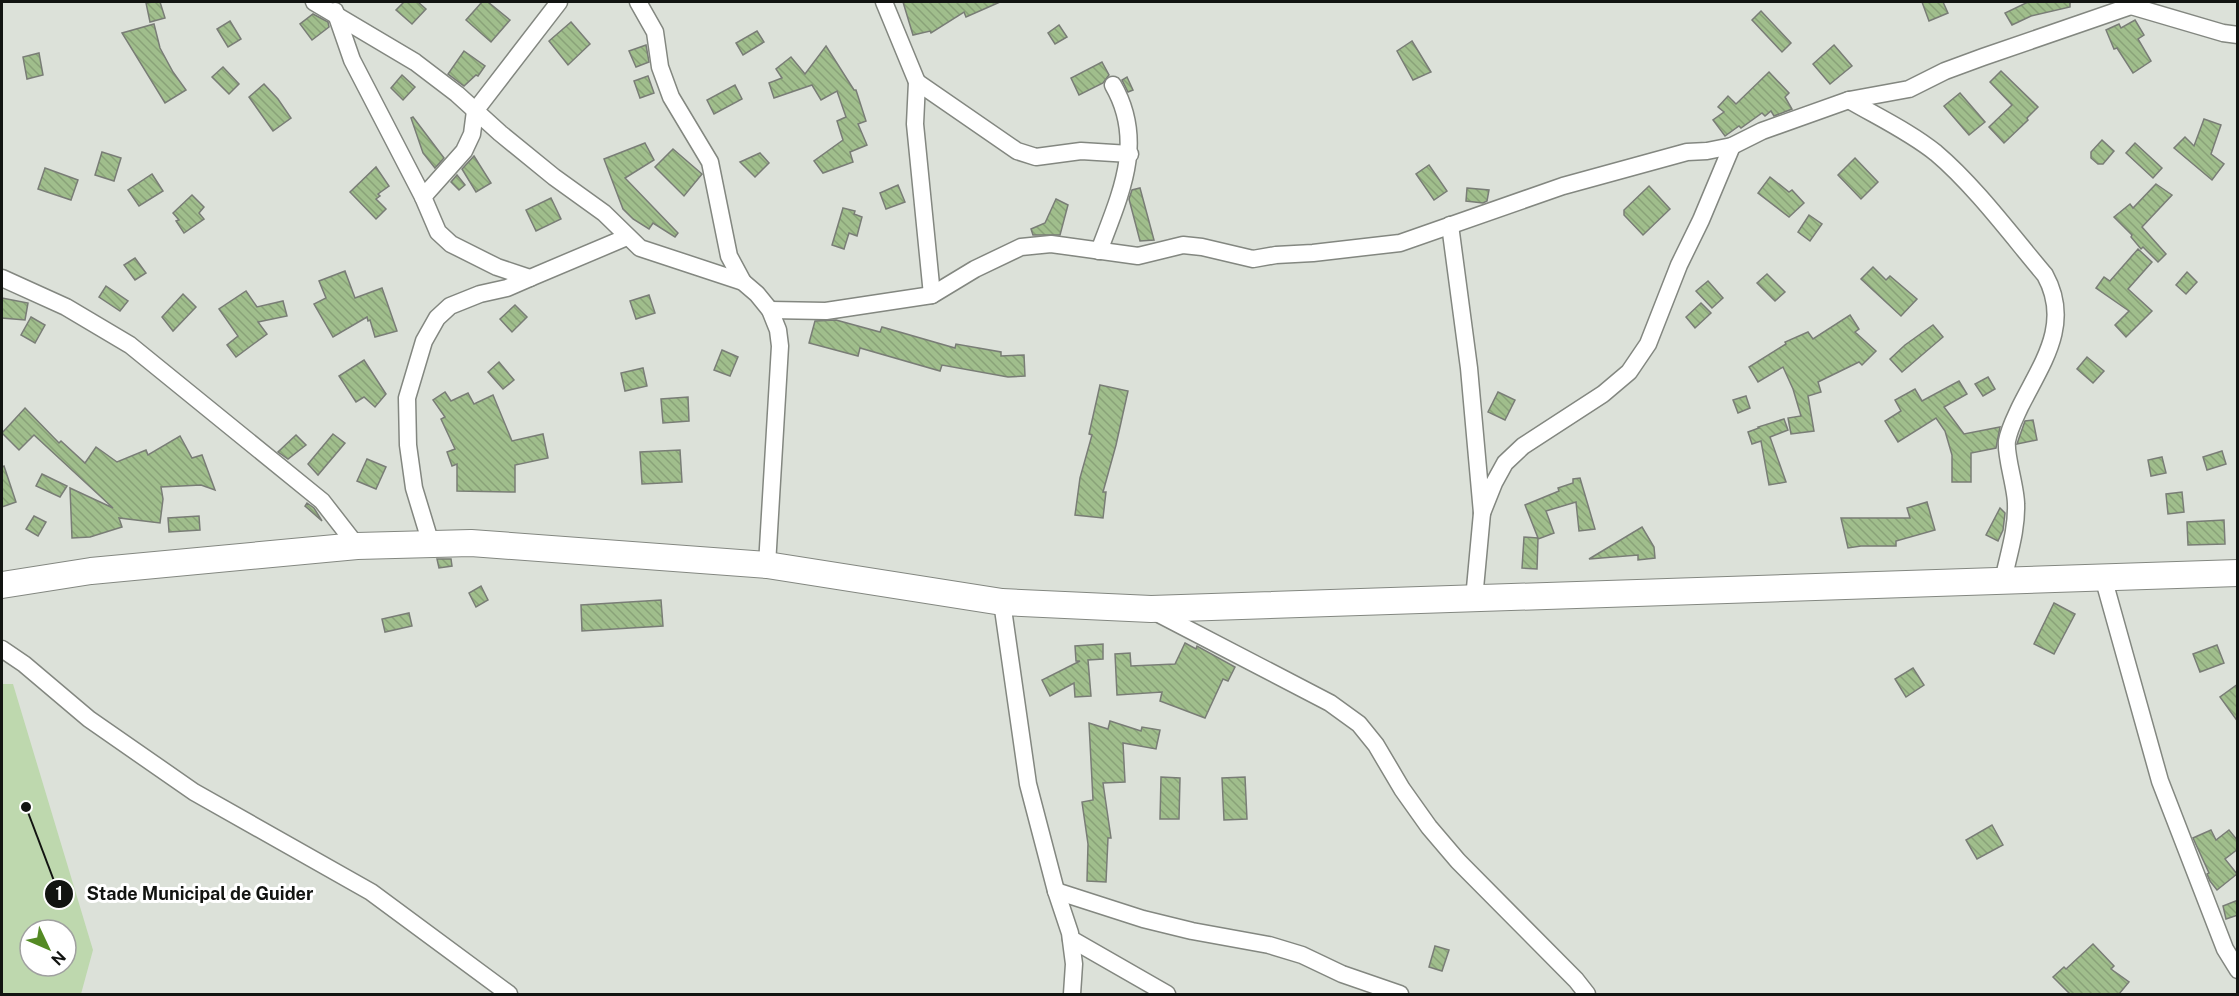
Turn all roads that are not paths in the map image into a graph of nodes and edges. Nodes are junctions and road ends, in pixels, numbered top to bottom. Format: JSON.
{"nodes":[{"id":1,"x":314,"y":2,"type":"edge"},
{"id":2,"x":559,"y":2,"type":"edge"},
{"id":3,"x":638,"y":2,"type":"edge"},
{"id":4,"x":884,"y":2,"type":"edge"},
{"id":5,"x":2136,"y":4,"type":"edge"},
{"id":6,"x":335,"y":8,"type":"edge"},
{"id":7,"x":2238,"y":35,"type":"edge"},
{"id":8,"x":917,"y":82,"type":"junction"},
{"id":9,"x":1113,"y":85,"type":"dead end"},
{"id":10,"x":1849,"y":100,"type":"junction"},
{"id":11,"x":476,"y":111,"type":"junction"},
{"id":12,"x":1732,"y":146,"type":"junction"},
{"id":13,"x":1130,"y":154,"type":"junction"},
{"id":14,"x":423,"y":197,"type":"junction"},
{"id":15,"x":1450,"y":225,"type":"junction"},
{"id":16,"x":627,"y":237,"type":"junction"},
{"id":17,"x":1100,"y":251,"type":"junction"},
{"id":18,"x":2,"y":278,"type":"edge"},
{"id":19,"x":530,"y":278,"type":"junction"},
{"id":20,"x":743,"y":282,"type":"junction"},
{"id":21,"x":932,"y":295,"type":"junction"},
{"id":22,"x":770,"y":310,"type":"junction"},
{"id":23,"x":1482,"y":513,"type":"junction"},
{"id":24,"x":431,"y":544,"type":"junction"},
{"id":25,"x":357,"y":546,"type":"junction"},
{"id":26,"x":767,"y":565,"type":"junction"},
{"id":27,"x":2238,"y":573,"type":"edge"},
{"id":28,"x":2103,"y":577,"type":"junction"},
{"id":29,"x":2003,"y":581,"type":"junction"},
{"id":30,"x":2,"y":585,"type":"edge"},
{"id":31,"x":1474,"y":599,"type":"junction"},
{"id":32,"x":1002,"y":602,"type":"junction"},
{"id":33,"x":1151,"y":609,"type":"junction"},
{"id":34,"x":2,"y":649,"type":"edge"},
{"id":35,"x":1056,"y":891,"type":"junction"},
{"id":36,"x":1071,"y":939,"type":"junction"},
{"id":37,"x":2238,"y":970,"type":"edge"},
{"id":38,"x":508,"y":994,"type":"edge"},
{"id":39,"x":1072,"y":994,"type":"edge"},
{"id":40,"x":1167,"y":994,"type":"edge"},
{"id":41,"x":1400,"y":994,"type":"edge"},
{"id":42,"x":1587,"y":994,"type":"edge"}],
"edges":[{"from":1,"to":6,"type":"street"},
{"from":2,"to":11,"type":"street"},
{"from":3,"to":20,"type":"street"},
{"from":4,"to":8,"type":"street"},
{"from":5,"to":7,"type":"street"},
{"from":5,"to":10,"type":"street"},
{"from":6,"to":11,"type":"street"},
{"from":6,"to":14,"type":"street"},
{"from":8,"to":13,"type":"street"},
{"from":8,"to":21,"type":"street"},
{"from":9,"to":13,"type":"street"},
{"from":10,"to":12,"type":"street"},
{"from":10,"to":29,"type":"street"},
{"from":11,"to":14,"type":"street"},
{"from":11,"to":16,"type":"street"},
{"from":12,"to":15,"type":"street"},
{"from":12,"to":23,"type":"street"},
{"from":13,"to":17,"type":"street"},
{"from":14,"to":19,"type":"street"},
{"from":15,"to":17,"type":"street"},
{"from":15,"to":23,"type":"street"},
{"from":16,"to":19,"type":"street"},
{"from":16,"to":20,"type":"street"},
{"from":17,"to":21,"type":"street"},
{"from":18,"to":25,"type":"street"},
{"from":19,"to":24,"type":"street"},
{"from":20,"to":22,"type":"street"},
{"from":21,"to":22,"type":"street"},
{"from":22,"to":26,"type":"street"},
{"from":23,"to":31,"type":"street"},
{"from":24,"to":25,"type":"main road"},
{"from":24,"to":26,"type":"main road"},
{"from":25,"to":30,"type":"main road"},
{"from":26,"to":32,"type":"main road"},
{"from":27,"to":28,"type":"main road"},
{"from":28,"to":29,"type":"main road"},
{"from":28,"to":37,"type":"street"},
{"from":29,"to":31,"type":"main road"},
{"from":31,"to":33,"type":"main road"},
{"from":32,"to":33,"type":"main road"},
{"from":32,"to":35,"type":"street"},
{"from":33,"to":42,"type":"street"},
{"from":34,"to":38,"type":"street"},
{"from":35,"to":36,"type":"street"},
{"from":35,"to":41,"type":"street"},
{"from":36,"to":39,"type":"street"},
{"from":36,"to":40,"type":"street"}]}
